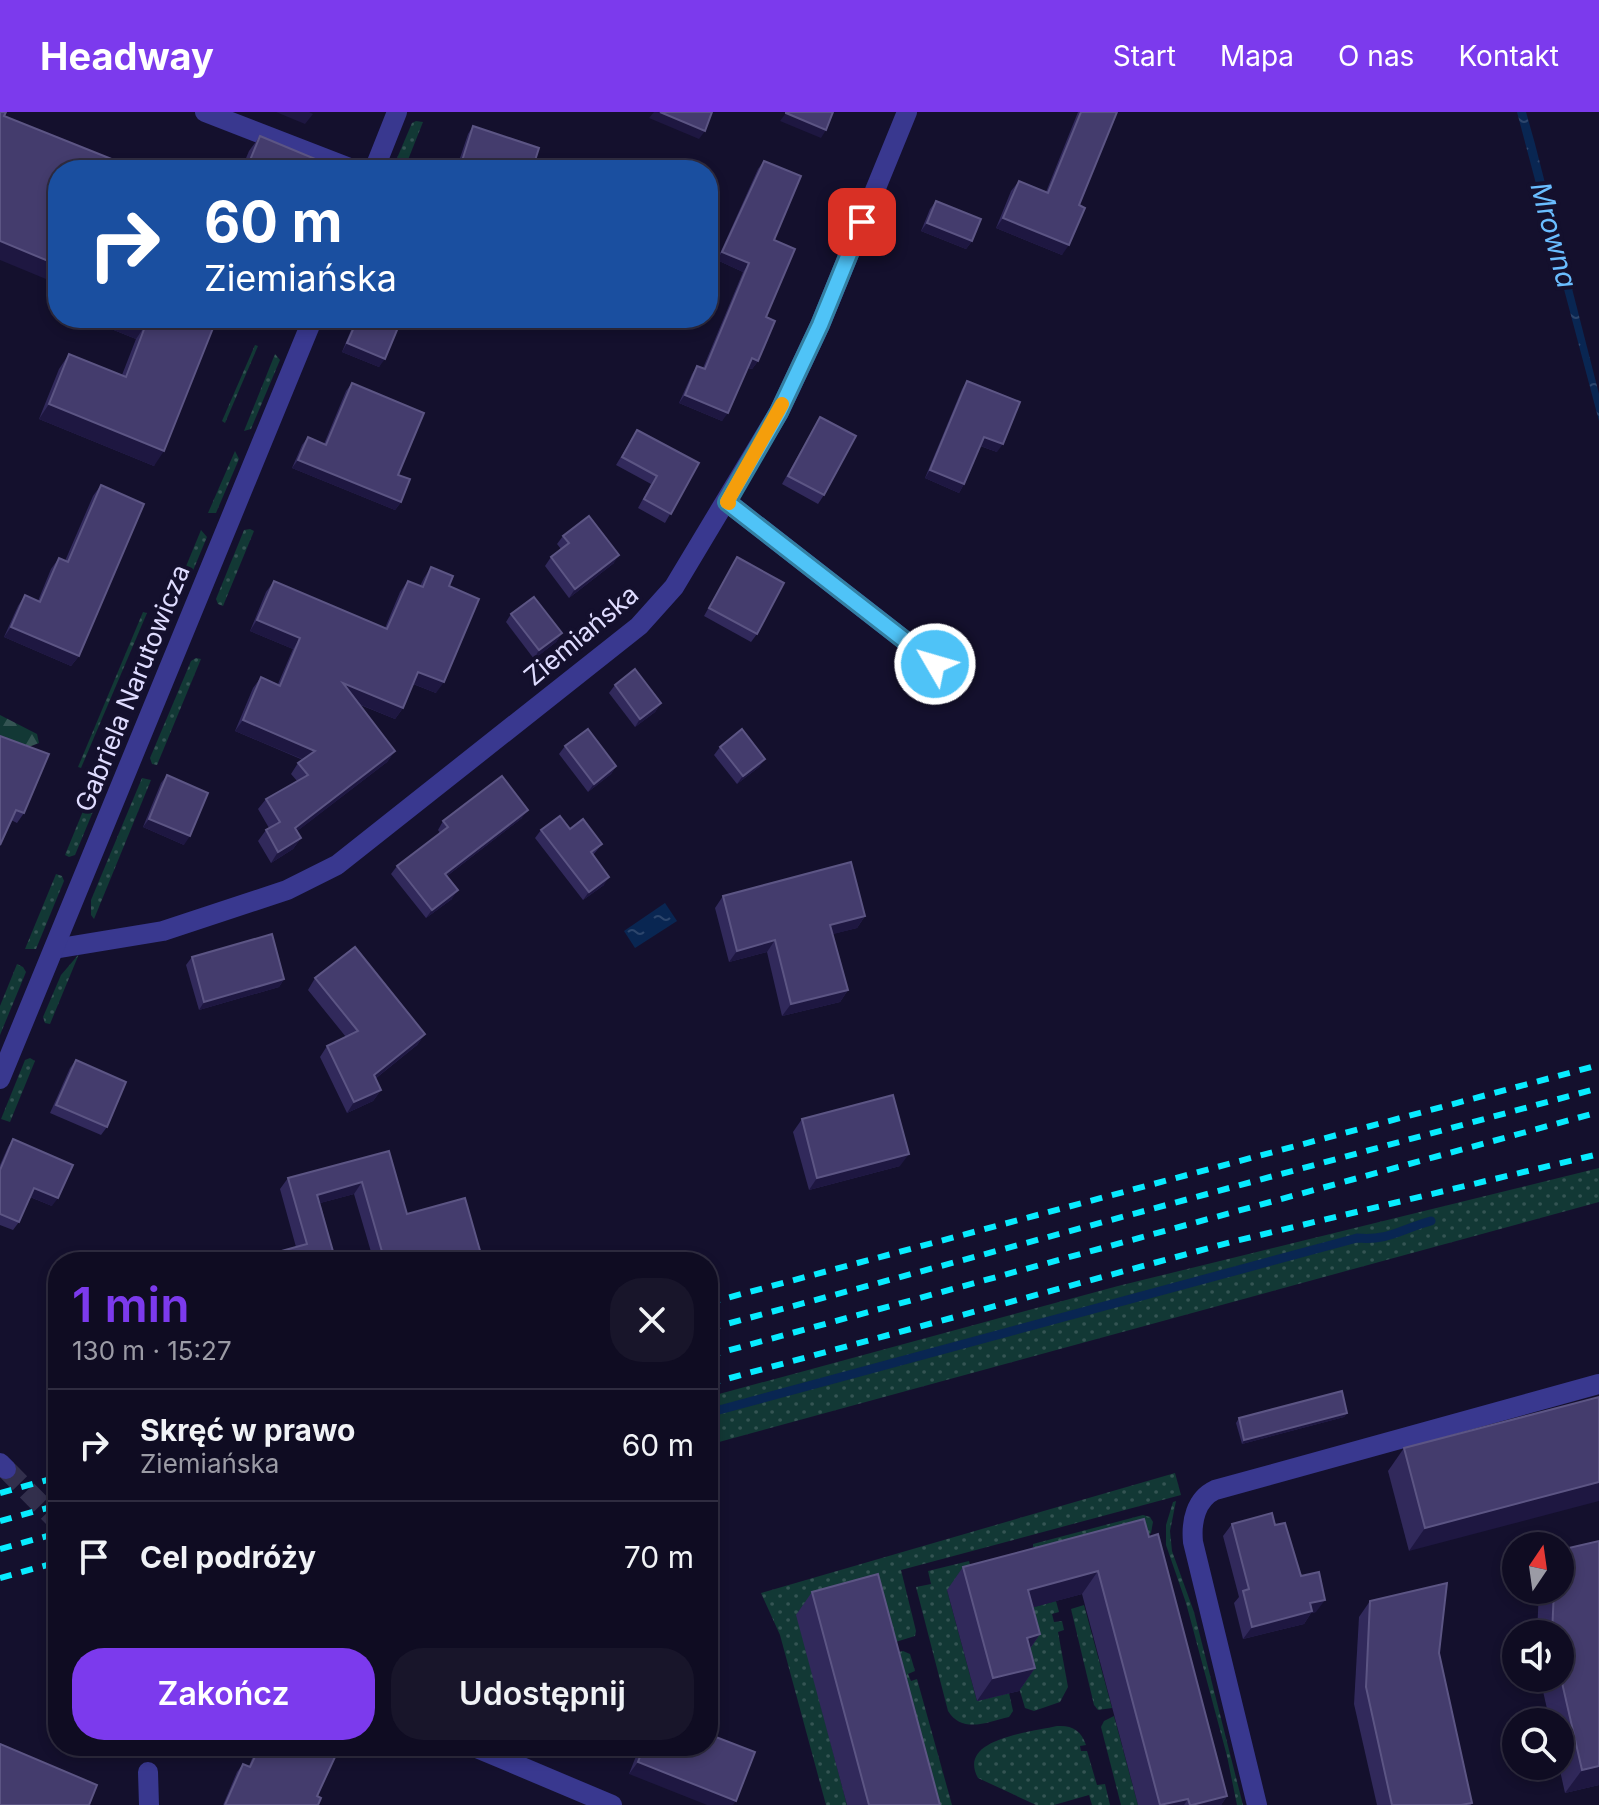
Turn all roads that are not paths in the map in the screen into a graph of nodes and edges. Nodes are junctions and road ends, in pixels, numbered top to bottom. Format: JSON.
{"nodes":[{"id":1,"x":205,"y":112,"type":"edge"},
{"id":2,"x":397,"y":112,"type":"edge"},
{"id":3,"x":907,"y":112,"type":"edge"},
{"id":4,"x":329,"y":160,"type":"edge"},
{"id":5,"x":378,"y":160,"type":"edge"},
{"id":6,"x":309,"y":328,"type":"edge"},
{"id":7,"x":727,"y":502,"type":"junction"},
{"id":8,"x":935,"y":664,"type":"dead end"},
{"id":9,"x":54,"y":949,"type":"junction"},
{"id":10,"x":0,"y":1079,"type":"edge"},
{"id":11,"x":1599,"y":1384,"type":"edge"},
{"id":12,"x":496,"y":1756,"type":"edge"},
{"id":13,"x":148,"y":1772,"type":"dead end"},
{"id":14,"x":149,"y":1805,"type":"edge"},
{"id":15,"x":612,"y":1805,"type":"edge"},
{"id":16,"x":1257,"y":1805,"type":"edge"}],
"edges":[{"from":1,"to":4,"type":"street"},
{"from":2,"to":5,"type":"street"},
{"from":3,"to":7,"type":"street","name":"Ziemiańska"},
{"from":6,"to":9,"type":"street","name":"Gabriela Narutowicza"},
{"from":7,"to":8,"type":"street"},
{"from":7,"to":9,"type":"street","name":"Ziemiańska"},
{"from":9,"to":10,"type":"street","name":"Gabriela Narutowicza"},
{"from":11,"to":16,"type":"street"},
{"from":12,"to":15,"type":"street"},
{"from":13,"to":14,"type":"street"}]}
